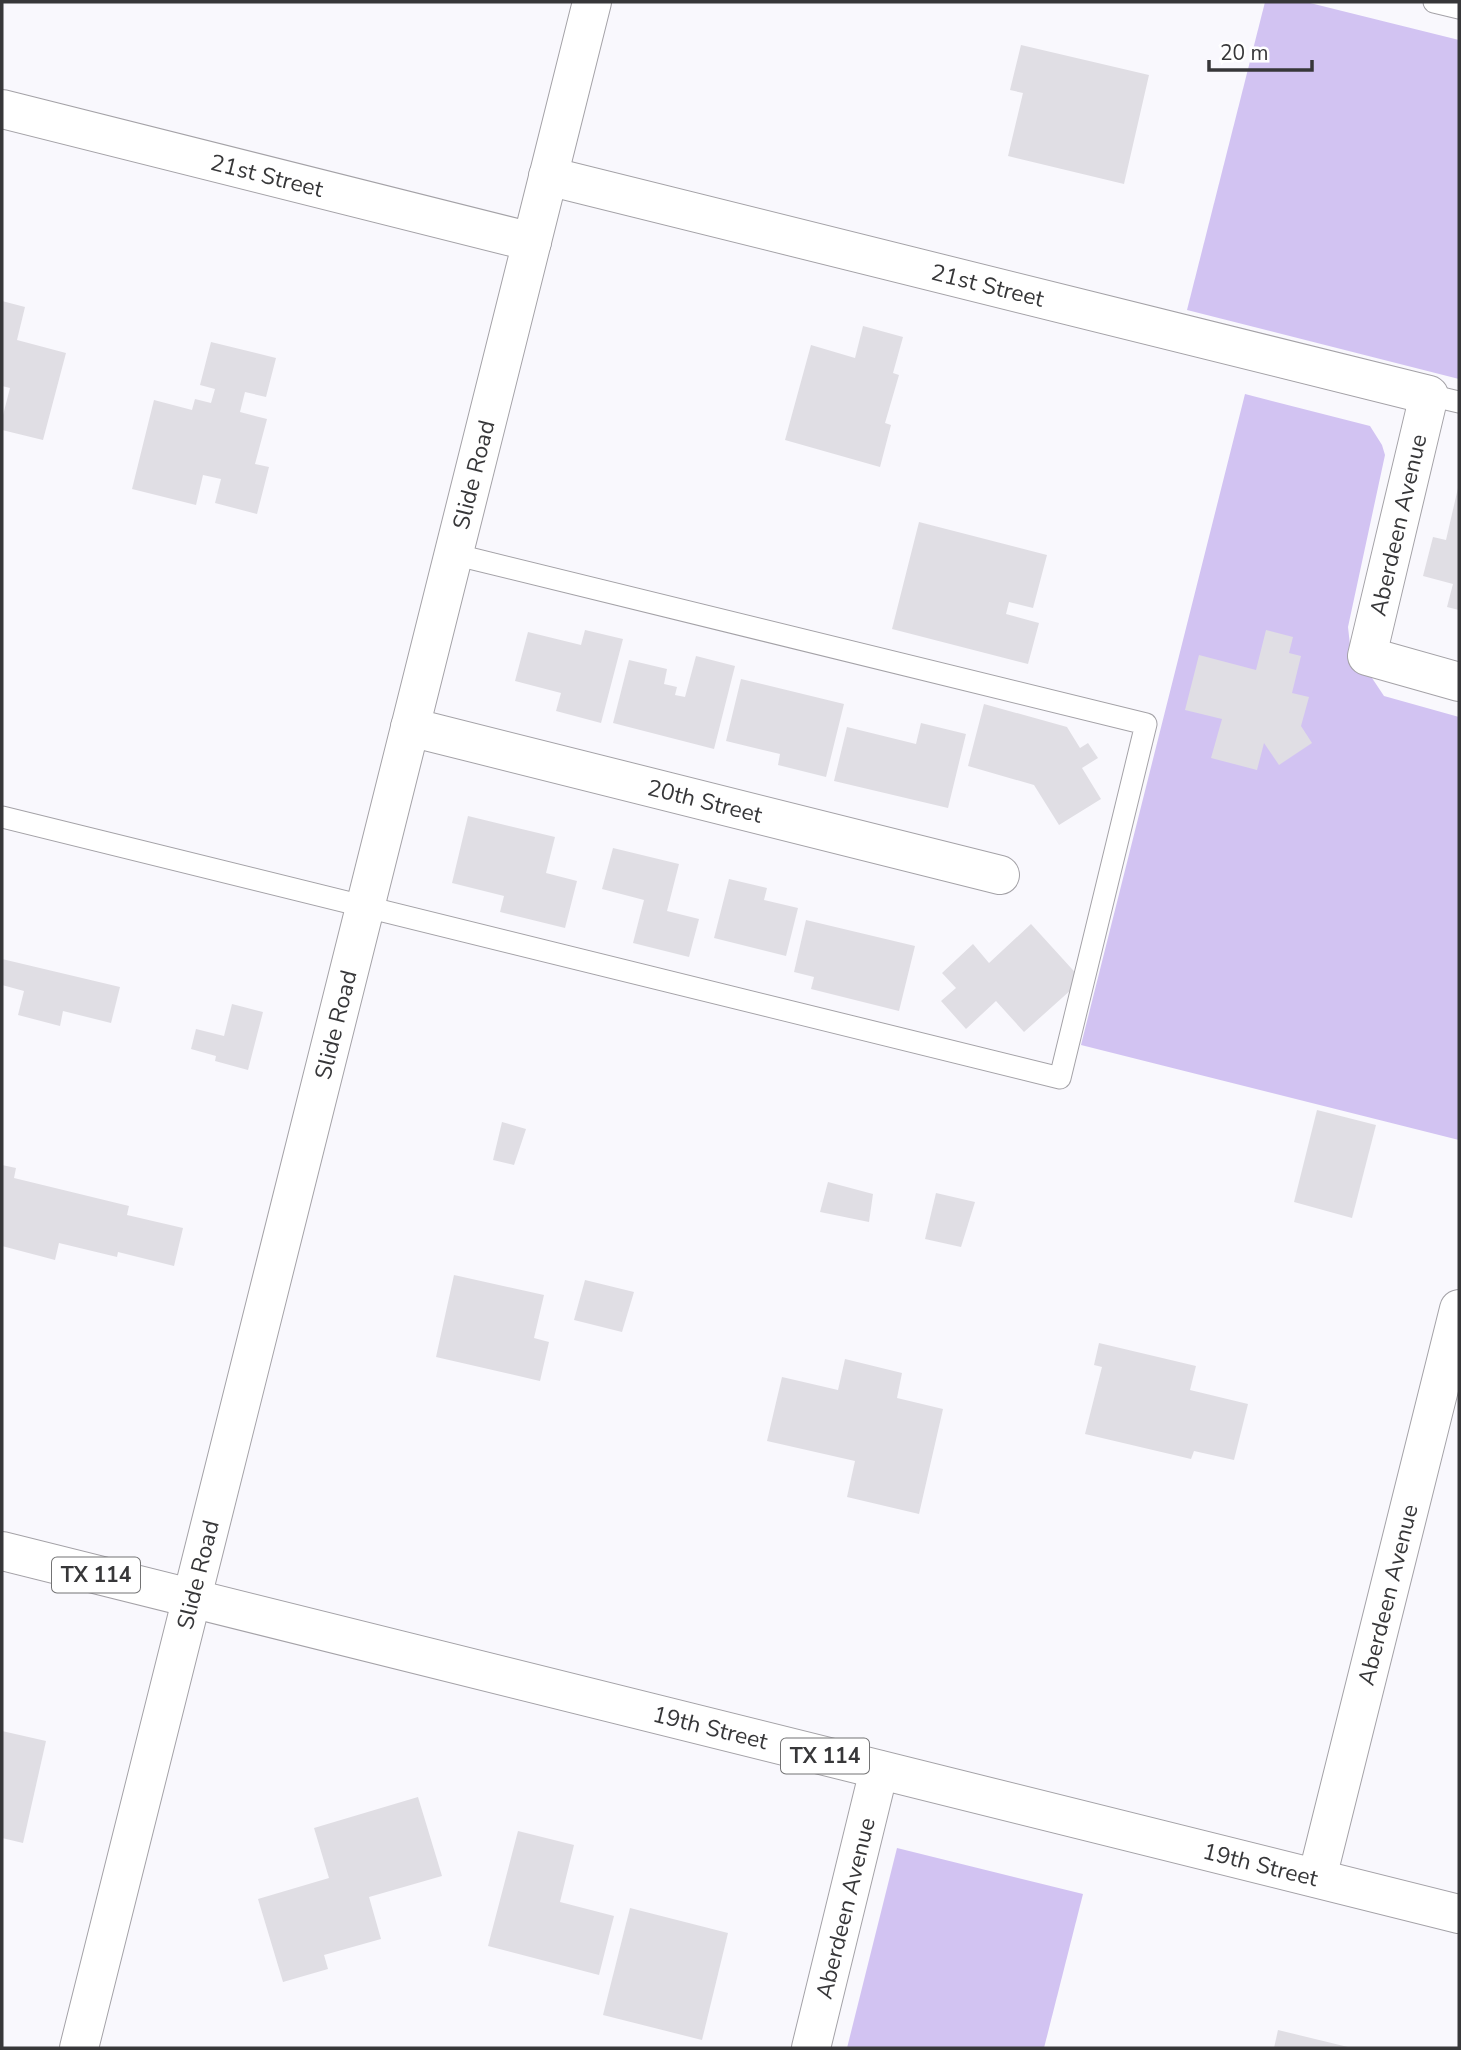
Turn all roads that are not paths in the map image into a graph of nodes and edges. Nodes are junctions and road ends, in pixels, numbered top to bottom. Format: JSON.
{"nodes":[{"id":1,"x":592,"y":2,"type":"edge"},
{"id":2,"x":1434,"y":2,"type":"edge"},
{"id":3,"x":1459,"y":8,"type":"edge"},
{"id":4,"x":2,"y":109,"type":"edge"},
{"id":5,"x":548,"y":176,"type":"junction"},
{"id":6,"x":531,"y":242,"type":"junction"},
{"id":7,"x":1444,"y":398,"type":"edge"},
{"id":8,"x":453,"y":554,"type":"junction"},
{"id":9,"x":1459,"y":682,"type":"edge"},
{"id":10,"x":410,"y":727,"type":"junction"},
{"id":11,"x":2,"y":817,"type":"edge"},
{"id":12,"x":1000,"y":875,"type":"dead end"},
{"id":13,"x":364,"y":907,"type":"junction"},
{"id":14,"x":1459,"y":1309,"type":"edge"},
{"id":15,"x":2,"y":1551,"type":"edge"},
{"id":16,"x":191,"y":1598,"type":"junction"},
{"id":17,"x":879,"y":1770,"type":"junction"},
{"id":18,"x":1317,"y":1878,"type":"junction"},
{"id":19,"x":1459,"y":1914,"type":"edge"},
{"id":20,"x":79,"y":2048,"type":"edge"},
{"id":21,"x":811,"y":2048,"type":"edge"}],
"edges":[{"from":1,"to":5,"type":"main road","name":"Slide Road"},
{"from":2,"to":3,"type":"lane"},
{"from":4,"to":6,"type":"main road","name":"21st Street"},
{"from":5,"to":6,"type":"main road","name":"Slide Road"},
{"from":5,"to":7,"type":"main road","name":"21st Street"},
{"from":6,"to":8,"type":"main road","name":"Slide Road"},
{"from":7,"to":9,"type":"main road","name":"Aberdeen Avenue"},
{"from":8,"to":10,"type":"main road","name":"Slide Road"},
{"from":8,"to":13,"type":"lane"},
{"from":10,"to":12,"type":"main road","name":"20th Street"},
{"from":10,"to":13,"type":"main road","name":"Slide Road"},
{"from":11,"to":13,"type":"lane"},
{"from":13,"to":16,"type":"main road","name":"Slide Road"},
{"from":14,"to":18,"type":"main road","name":"Aberdeen Avenue"},
{"from":15,"to":16,"type":"main road","name":"19th Street","number":"TX 114"},
{"from":16,"to":17,"type":"main road","name":"19th Street","number":"TX 114"},
{"from":16,"to":20,"type":"main road","name":"Slide Road"},
{"from":17,"to":18,"type":"main road","name":"19th Street","number":"TX 114"},
{"from":17,"to":21,"type":"main road","name":"Aberdeen Avenue"},
{"from":18,"to":19,"type":"main road","name":"19th Street","number":"TX 114"}]}
